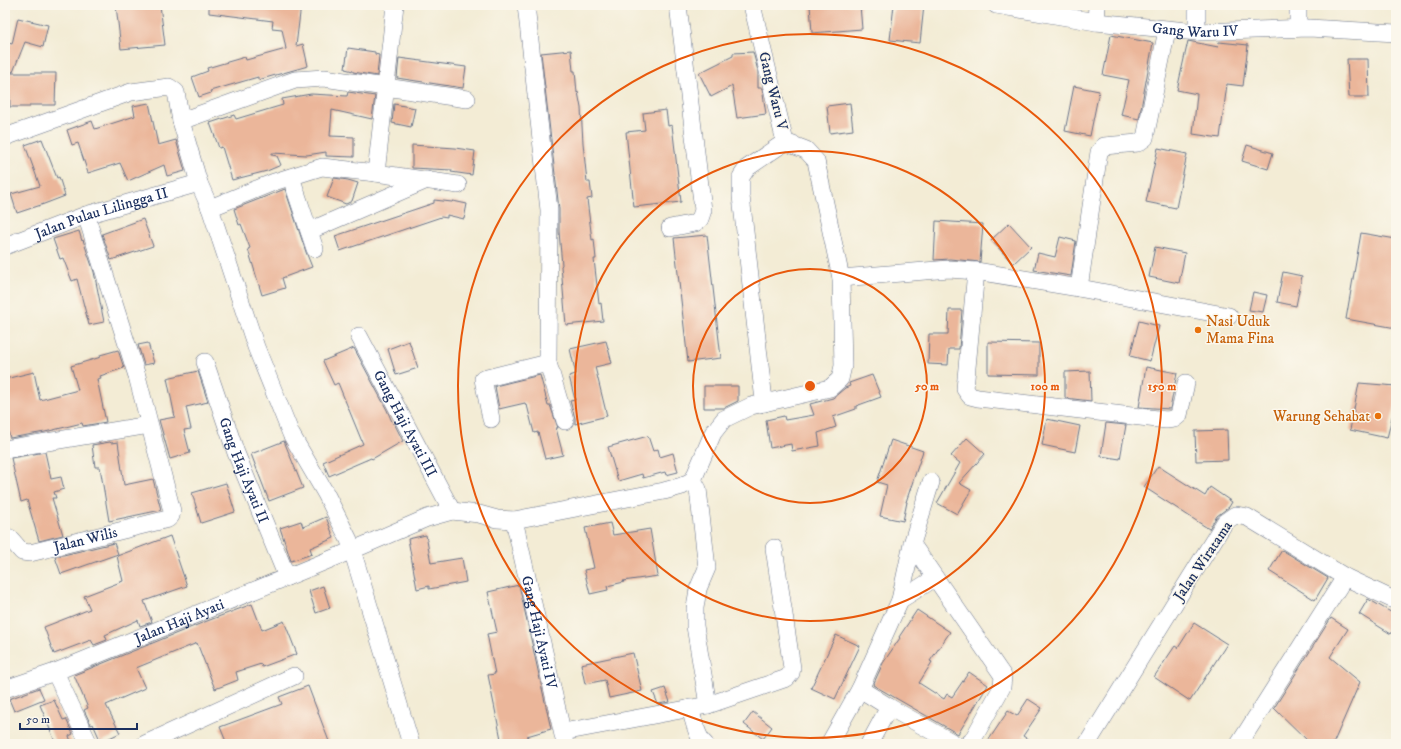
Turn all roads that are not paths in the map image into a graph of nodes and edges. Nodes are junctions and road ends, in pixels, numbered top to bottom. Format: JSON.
{"nodes":[{"id":1,"x":395,"y":5,"type":"edge"},
{"id":2,"x":526,"y":5,"type":"edge"},
{"id":3,"x":678,"y":5,"type":"edge"},
{"id":4,"x":752,"y":5,"type":"edge"},
{"id":5,"x":996,"y":5,"type":"edge"},
{"id":6,"x":1197,"y":5,"type":"edge"},
{"id":7,"x":1298,"y":5,"type":"edge"},
{"id":8,"x":1014,"y":7,"type":"edge"},
{"id":9,"x":1097,"y":13,"type":"edge"},
{"id":10,"x":1298,"y":28,"type":"junction"},
{"id":11,"x":1167,"y":30,"type":"junction"},
{"id":12,"x":1197,"y":32,"type":"junction"},
{"id":13,"x":1396,"y":33,"type":"edge"},
{"id":14,"x":387,"y":87,"type":"junction"},
{"id":15,"x":467,"y":99,"type":"dead end"},
{"id":16,"x":181,"y":121,"type":"junction"},
{"id":17,"x":5,"y":137,"type":"edge"},
{"id":18,"x":785,"y":142,"type":"junction"},
{"id":19,"x":376,"y":173,"type":"junction"},
{"id":20,"x":290,"y":178,"type":"junction"},
{"id":21,"x":428,"y":180,"type":"junction"},
{"id":22,"x":199,"y":183,"type":"junction"},
{"id":23,"x":458,"y":185,"type":"dead end"},
{"id":24,"x":210,"y":208,"type":"junction"},
{"id":25,"x":86,"y":215,"type":"junction"},
{"id":26,"x":670,"y":228,"type":"dead end"},
{"id":27,"x":309,"y":231,"type":"junction"},
{"id":28,"x":5,"y":246,"type":"edge"},
{"id":29,"x":315,"y":248,"type":"dead end"},
{"id":30,"x":976,"y":271,"type":"junction"},
{"id":31,"x":841,"y":278,"type":"junction"},
{"id":32,"x":1079,"y":288,"type":"junction"},
{"id":33,"x":1229,"y":316,"type":"dead end"},
{"id":34,"x":359,"y":336,"type":"dead end"},
{"id":35,"x":205,"y":362,"type":"dead end"},
{"id":36,"x":548,"y":363,"type":"junction"},
{"id":37,"x":1186,"y":383,"type":"dead end"},
{"id":38,"x":766,"y":403,"type":"junction"},
{"id":39,"x":490,"y":419,"type":"dead end"},
{"id":40,"x":566,"y":421,"type":"dead end"},
{"id":41,"x":149,"y":425,"type":"junction"},
{"id":42,"x":5,"y":449,"type":"edge"},
{"id":43,"x":693,"y":480,"type":"junction"},
{"id":44,"x":931,"y":482,"type":"dead end"},
{"id":45,"x":452,"y":511,"type":"junction"},
{"id":46,"x":514,"y":520,"type":"junction"},
{"id":47,"x":5,"y":536,"type":"edge"},
{"id":48,"x":912,"y":544,"type":"junction"},
{"id":49,"x":774,"y":548,"type":"dead end"},
{"id":50,"x":353,"y":550,"type":"junction"},
{"id":51,"x":287,"y":577,"type":"junction"},
{"id":52,"x":1345,"y":577,"type":"junction"},
{"id":53,"x":935,"y":578,"type":"junction"},
{"id":54,"x":900,"y":600,"type":"junction"},
{"id":55,"x":1396,"y":601,"type":"edge"},
{"id":56,"x":55,"y":672,"type":"junction"},
{"id":57,"x":294,"y":676,"type":"dead end"},
{"id":58,"x":860,"y":688,"type":"junction"},
{"id":59,"x":5,"y":689,"type":"edge"},
{"id":60,"x":708,"y":705,"type":"junction"},
{"id":61,"x":889,"y":707,"type":"junction"},
{"id":62,"x":690,"y":708,"type":"junction"},
{"id":63,"x":564,"y":738,"type":"edge"},
{"id":64,"x":89,"y":744,"type":"edge"},
{"id":65,"x":145,"y":744,"type":"edge"},
{"id":66,"x":411,"y":744,"type":"edge"},
{"id":67,"x":705,"y":744,"type":"edge"},
{"id":68,"x":829,"y":744,"type":"edge"},
{"id":69,"x":869,"y":744,"type":"edge"},
{"id":70,"x":955,"y":744,"type":"edge"},
{"id":71,"x":968,"y":744,"type":"edge"},
{"id":72,"x":1088,"y":744,"type":"edge"},
{"id":73,"x":1239,"y":744,"type":"edge"}],
"edges":[{"from":1,"to":14,"type":"street"},
{"from":2,"to":36,"type":"street"},
{"from":3,"to":26,"type":"street"},
{"from":4,"to":18,"type":"street","name":"Gang Waru V"},
{"from":5,"to":8,"type":"street","name":"Gang Waru IV"},
{"from":6,"to":12,"type":"street"},
{"from":7,"to":10,"type":"street"},
{"from":8,"to":9,"type":"street","name":"Gang Waru IV"},
{"from":9,"to":11,"type":"street","name":"Gang Waru IV"},
{"from":10,"to":12,"type":"street","name":"Gang Waru IV"},
{"from":10,"to":13,"type":"street","name":"Gang Waru IV"},
{"from":11,"to":12,"type":"street","name":"Gang Waru IV"},
{"from":11,"to":32,"type":"street"},
{"from":14,"to":15,"type":"street"},
{"from":14,"to":16,"type":"street"},
{"from":14,"to":19,"type":"street"},
{"from":16,"to":17,"type":"street"},
{"from":16,"to":22,"type":"street"},
{"from":18,"to":31,"type":"street","name":"Gang Waru V"},
{"from":18,"to":38,"type":"street"},
{"from":19,"to":20,"type":"street"},
{"from":19,"to":21,"type":"street"},
{"from":20,"to":24,"type":"street"},
{"from":20,"to":27,"type":"street"},
{"from":21,"to":23,"type":"street"},
{"from":21,"to":27,"type":"street"},
{"from":22,"to":24,"type":"street"},
{"from":22,"to":25,"type":"street","name":"Jalan Pulau Lilingga II"},
{"from":24,"to":50,"type":"street"},
{"from":25,"to":28,"type":"street","name":"Jalan Pulau Lilingga II"},
{"from":25,"to":41,"type":"street"},
{"from":27,"to":29,"type":"street"},
{"from":30,"to":31,"type":"street"},
{"from":30,"to":32,"type":"street"},
{"from":30,"to":37,"type":"street"},
{"from":31,"to":38,"type":"street","name":"Gang Waru V"},
{"from":32,"to":33,"type":"street"},
{"from":34,"to":45,"type":"street","name":"Gang Haji Ayati III"},
{"from":35,"to":51,"type":"street","name":"Gang Haji Ayati II"},
{"from":36,"to":39,"type":"street"},
{"from":36,"to":40,"type":"street"},
{"from":38,"to":43,"type":"street","name":"Gang Waru V"},
{"from":41,"to":42,"type":"street"},
{"from":41,"to":47,"type":"street","name":"Jalan Wilis"},
{"from":43,"to":46,"type":"street"},
{"from":43,"to":60,"type":"street"},
{"from":44,"to":48,"type":"street"},
{"from":45,"to":46,"type":"street"},
{"from":45,"to":50,"type":"street","name":"Jalan Haji Ayati"},
{"from":46,"to":63,"type":"street","name":"Gang Haji Ayati IV"},
{"from":48,"to":53,"type":"street"},
{"from":48,"to":54,"type":"street"},
{"from":49,"to":60,"type":"street"},
{"from":50,"to":51,"type":"street","name":"Jalan Haji Ayati"},
{"from":50,"to":66,"type":"street"},
{"from":51,"to":56,"type":"street","name":"Jalan Haji Ayati"},
{"from":52,"to":55,"type":"street","name":"Jalan Wiratama"},
{"from":52,"to":72,"type":"street","name":"Jalan Wiratama"},
{"from":52,"to":73,"type":"street"},
{"from":53,"to":54,"type":"street"},
{"from":53,"to":71,"type":"street"},
{"from":54,"to":58,"type":"street"},
{"from":56,"to":59,"type":"street","name":"Jalan Haji Ayati"},
{"from":56,"to":64,"type":"street"},
{"from":57,"to":65,"type":"street"},
{"from":58,"to":61,"type":"street"},
{"from":58,"to":68,"type":"street"},
{"from":60,"to":62,"type":"street"},
{"from":61,"to":69,"type":"street"},
{"from":61,"to":70,"type":"street"},
{"from":62,"to":63,"type":"street"},
{"from":62,"to":67,"type":"street"}]}
